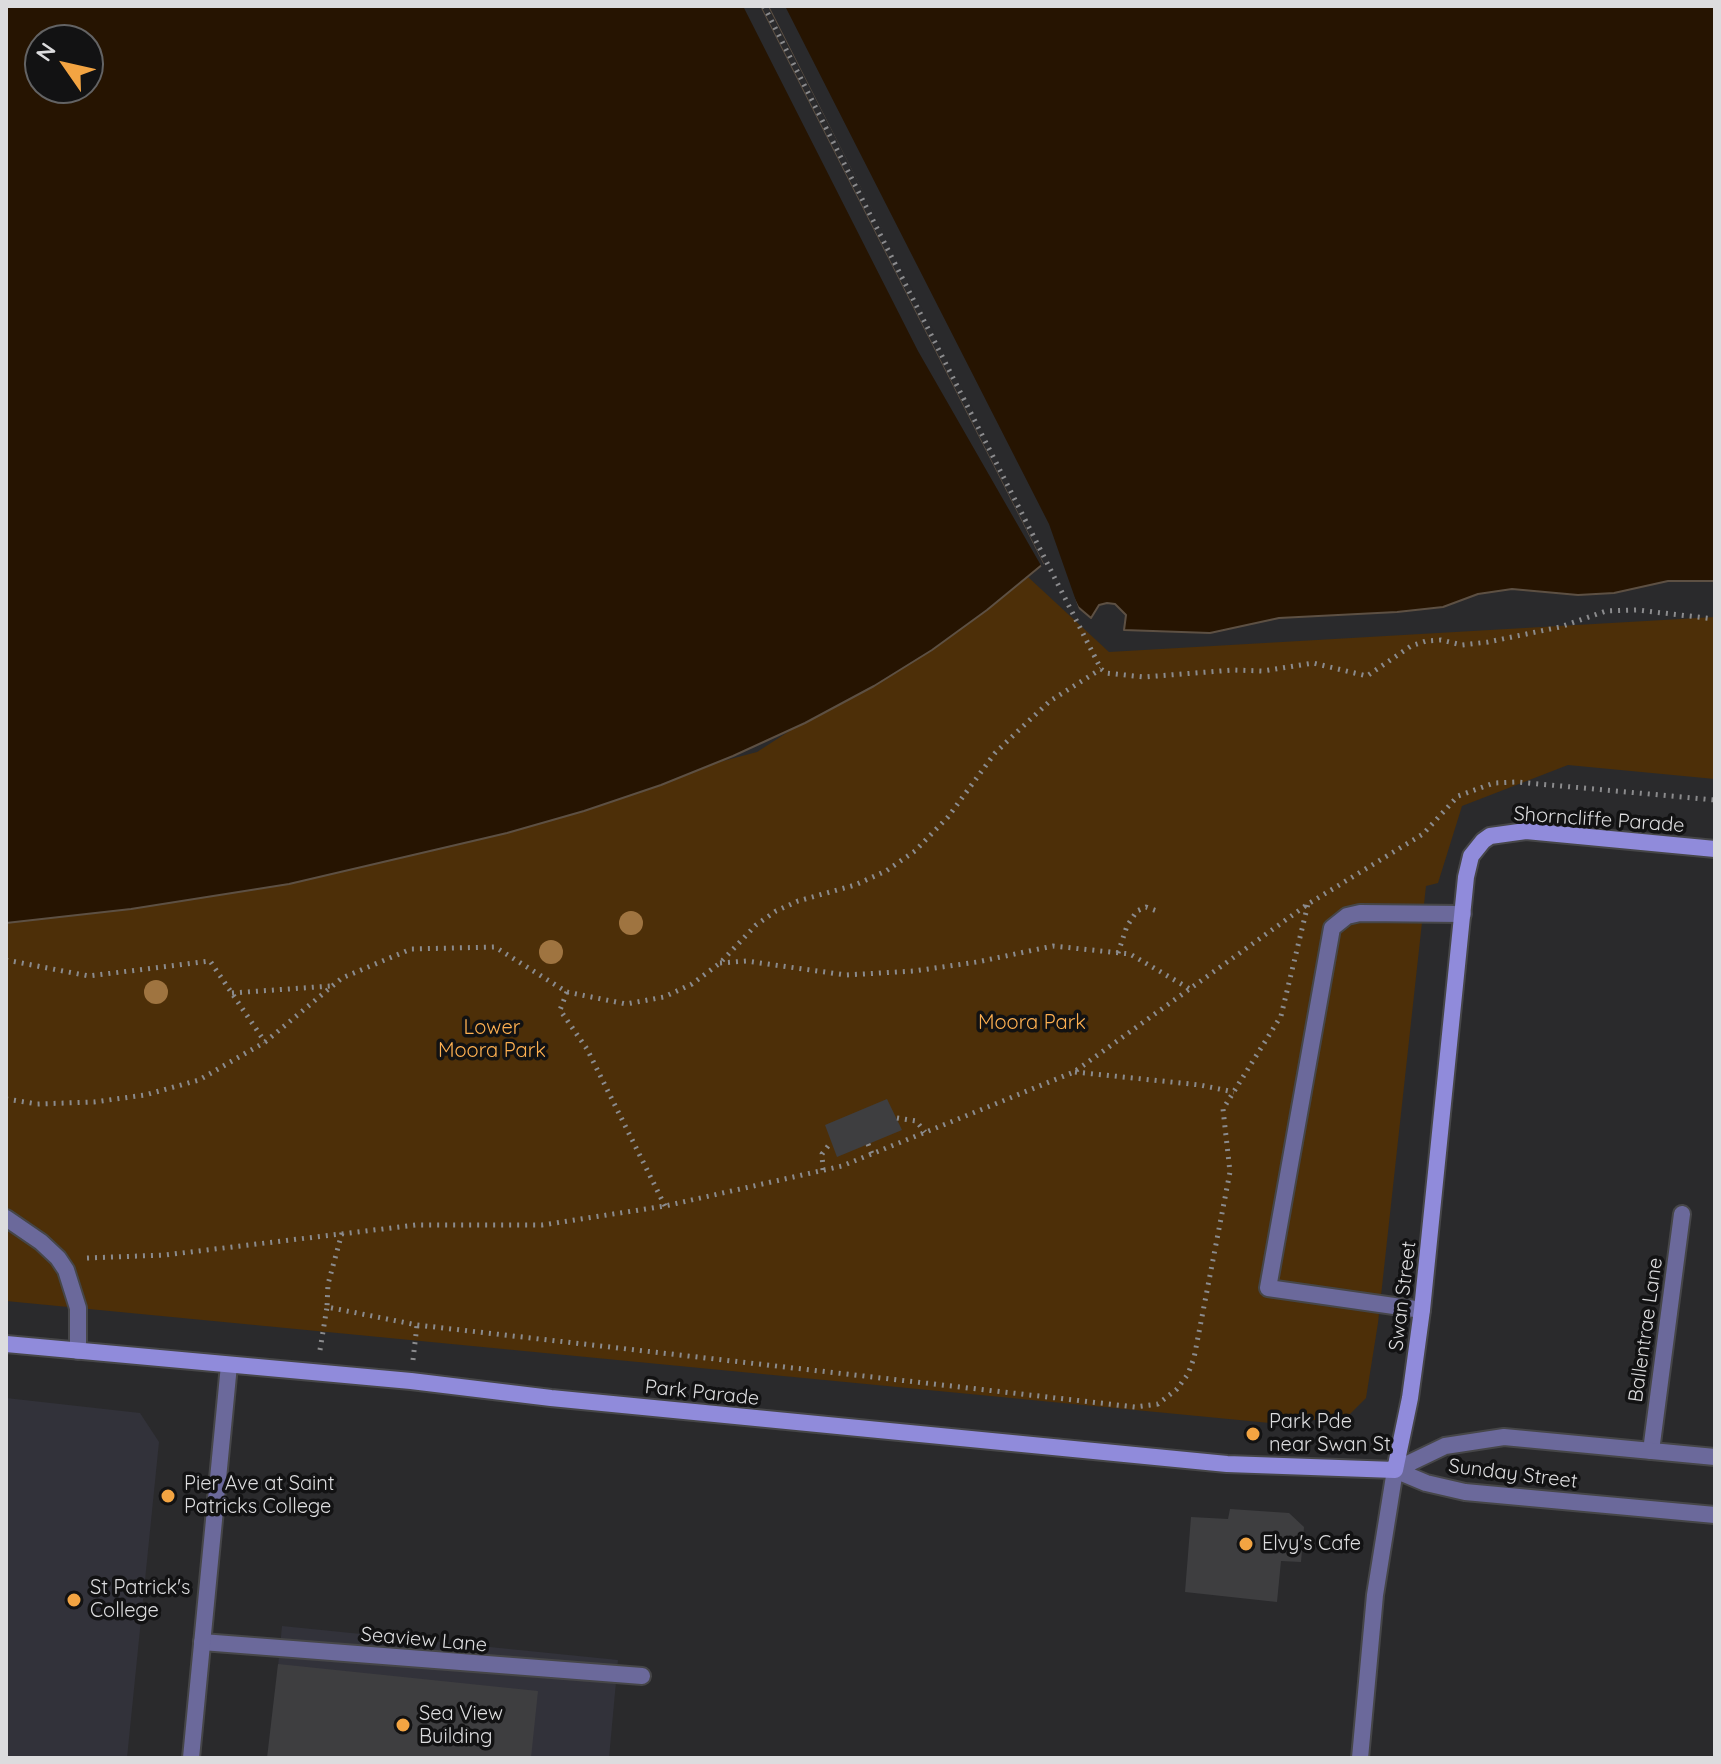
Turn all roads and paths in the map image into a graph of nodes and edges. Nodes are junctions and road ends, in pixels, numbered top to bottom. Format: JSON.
{"nodes":[{"id":1,"x":764,"y":6,"type":"edge"},
{"id":2,"x":1715,"y":619,"type":"edge"},
{"id":3,"x":1101,"y":669,"type":"junction"},
{"id":4,"x":1483,"y":841,"type":"joint"},
{"id":5,"x":1715,"y":849,"type":"edge"},
{"id":6,"x":1157,"y":911,"type":"dead end"},
{"id":7,"x":1463,"y":914,"type":"junction"},
{"id":8,"x":1118,"y":953,"type":"junction"},
{"id":9,"x":6,"y":960,"type":"edge"},
{"id":10,"x":720,"y":963,"type":"junction"},
{"id":11,"x":332,"y":986,"type":"junction"},
{"id":12,"x":1190,"y":989,"type":"junction"},
{"id":13,"x":567,"y":992,"type":"junction"},
{"id":14,"x":232,"y":993,"type":"junction"},
{"id":15,"x":265,"y":1042,"type":"junction"},
{"id":16,"x":1074,"y":1072,"type":"junction"},
{"id":17,"x":1234,"y":1092,"type":"junction"},
{"id":18,"x":6,"y":1099,"type":"edge"},
{"id":19,"x":897,"y":1118,"type":"dead end"},
{"id":20,"x":925,"y":1132,"type":"junction"},
{"id":21,"x":831,"y":1142,"type":"dead end"},
{"id":22,"x":868,"y":1144,"type":"dead end"},
{"id":23,"x":872,"y":1154,"type":"junction"},
{"id":24,"x":823,"y":1170,"type":"junction"},
{"id":25,"x":665,"y":1206,"type":"junction"},
{"id":26,"x":1682,"y":1214,"type":"dead end"},
{"id":27,"x":6,"y":1218,"type":"edge"},
{"id":28,"x":342,"y":1233,"type":"junction"},
{"id":29,"x":58,"y":1258,"type":"junction"},
{"id":30,"x":327,"y":1307,"type":"junction"},
{"id":31,"x":1422,"y":1310,"type":"junction"},
{"id":32,"x":417,"y":1325,"type":"junction"},
{"id":33,"x":6,"y":1344,"type":"edge"},
{"id":34,"x":78,"y":1351,"type":"junction"},
{"id":35,"x":414,"y":1353,"type":"dead end"},
{"id":36,"x":229,"y":1365,"type":"junction"},
{"id":37,"x":316,"y":1374,"type":"junction"},
{"id":38,"x":1651,"y":1451,"type":"junction"},
{"id":39,"x":1715,"y":1457,"type":"edge"},
{"id":40,"x":1395,"y":1470,"type":"junction"},
{"id":41,"x":1715,"y":1515,"type":"edge"},
{"id":42,"x":202,"y":1642,"type":"junction"},
{"id":43,"x":642,"y":1676,"type":"dead end"},
{"id":44,"x":191,"y":1758,"type":"edge"},
{"id":45,"x":1360,"y":1758,"type":"edge"}],
"edges":[{"from":1,"to":3,"type":"path"},
{"from":2,"to":3,"type":"path"},
{"from":3,"to":10,"type":"path"},
{"from":4,"to":5,"type":"street","name":"Shorncliffe Parade"},
{"from":4,"to":7,"type":"street","name":"Swan Street"},
{"from":6,"to":8,"type":"path"},
{"from":7,"to":31,"type":"street","name":"Swan Street"},
{"from":7,"to":31,"type":"street"},
{"from":8,"to":10,"type":"path"},
{"from":8,"to":12,"type":"path"},
{"from":9,"to":14,"type":"path"},
{"from":10,"to":13,"type":"path"},
{"from":11,"to":13,"type":"path"},
{"from":11,"to":14,"type":"path"},
{"from":11,"to":15,"type":"path"},
{"from":12,"to":16,"type":"path"},
{"from":12,"to":17,"type":"path"},
{"from":13,"to":25,"type":"path"},
{"from":14,"to":15,"type":"path"},
{"from":15,"to":18,"type":"path"},
{"from":16,"to":17,"type":"path"},
{"from":16,"to":20,"type":"path"},
{"from":17,"to":32,"type":"path"},
{"from":19,"to":20,"type":"path"},
{"from":20,"to":23,"type":"path"},
{"from":21,"to":24,"type":"path"},
{"from":22,"to":23,"type":"path"},
{"from":23,"to":24,"type":"path"},
{"from":24,"to":25,"type":"path"},
{"from":25,"to":28,"type":"path"},
{"from":26,"to":38,"type":"street","name":"Ballentrae Lane"},
{"from":27,"to":29,"type":"street"},
{"from":28,"to":29,"type":"path"},
{"from":28,"to":30,"type":"path"},
{"from":29,"to":34,"type":"street"},
{"from":30,"to":32,"type":"path"},
{"from":30,"to":37,"type":"path"},
{"from":31,"to":40,"type":"street","name":"Swan Street"},
{"from":32,"to":35,"type":"path"},
{"from":33,"to":34,"type":"street","name":"Park Parade"},
{"from":34,"to":36,"type":"street","name":"Park Parade"},
{"from":36,"to":37,"type":"street","name":"Park Parade"},
{"from":36,"to":42,"type":"street"},
{"from":37,"to":40,"type":"street","name":"Park Parade"},
{"from":38,"to":39,"type":"street","name":"Sunday Street"},
{"from":38,"to":40,"type":"street","name":"Sunday Street"},
{"from":40,"to":41,"type":"street","name":"Sunday Street"},
{"from":40,"to":45,"type":"street","name":"Swan Street"},
{"from":42,"to":43,"type":"street","name":"Seaview Lane"},
{"from":42,"to":44,"type":"street"}]}
